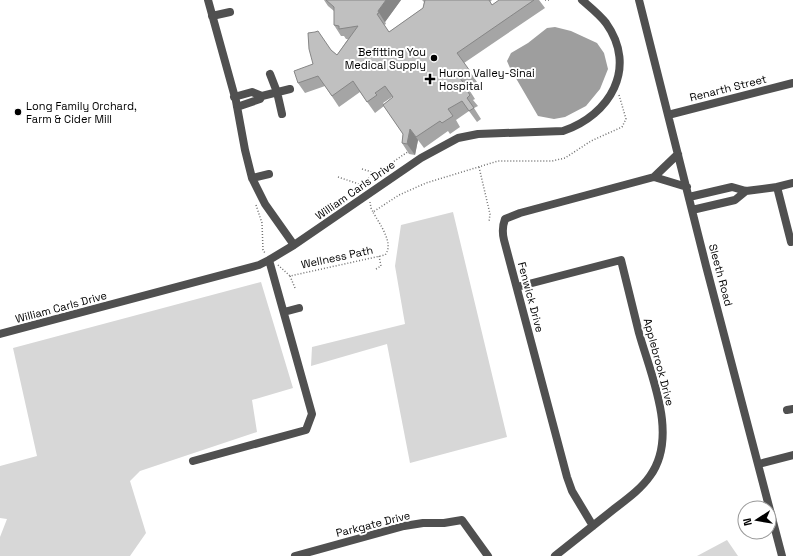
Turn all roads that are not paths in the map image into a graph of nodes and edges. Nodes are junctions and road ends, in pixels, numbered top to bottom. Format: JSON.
{"nodes":[{"id":1,"x":208,"y":0,"type":"edge"},
{"id":2,"x":582,"y":0,"type":"edge"},
{"id":3,"x":639,"y":0,"type":"edge"},
{"id":4,"x":230,"y":12,"type":"dead end"},
{"id":5,"x":212,"y":16,"type":"junction"},
{"id":6,"x":270,"y":74,"type":"dead end"},
{"id":7,"x":793,"y":83,"type":"edge"},
{"id":8,"x":290,"y":89,"type":"dead end"},
{"id":9,"x":277,"y":92,"type":"junction"},
{"id":10,"x":262,"y":96,"type":"junction"},
{"id":11,"x":234,"y":97,"type":"junction"},
{"id":12,"x":237,"y":107,"type":"junction"},
{"id":13,"x":282,"y":114,"type":"dead end"},
{"id":14,"x":668,"y":114,"type":"junction"},
{"id":15,"x":678,"y":154,"type":"junction"},
{"id":16,"x":269,"y":174,"type":"dead end"},
{"id":17,"x":654,"y":177,"type":"junction"},
{"id":18,"x":252,"y":178,"type":"junction"},
{"id":19,"x":793,"y":183,"type":"edge"},
{"id":20,"x":687,"y":187,"type":"junction"},
{"id":21,"x":777,"y":187,"type":"junction"},
{"id":22,"x":746,"y":191,"type":"junction"},
{"id":23,"x":689,"y":197,"type":"junction"},
{"id":24,"x":692,"y":210,"type":"junction"},
{"id":25,"x":792,"y":242,"type":"dead end"},
{"id":26,"x":294,"y":245,"type":"junction"},
{"id":27,"x":270,"y":260,"type":"junction"},
{"id":28,"x":517,"y":287,"type":"junction"},
{"id":29,"x":299,"y":308,"type":"dead end"},
{"id":30,"x":284,"y":312,"type":"junction"},
{"id":31,"x":0,"y":334,"type":"edge"},
{"id":32,"x":793,"y":455,"type":"edge"},
{"id":33,"x":193,"y":461,"type":"dead end"},
{"id":34,"x":759,"y":464,"type":"junction"},
{"id":35,"x":593,"y":526,"type":"junction"},
{"id":36,"x":295,"y":556,"type":"edge"},
{"id":37,"x":488,"y":556,"type":"edge"},
{"id":38,"x":555,"y":556,"type":"edge"},
{"id":39,"x":782,"y":556,"type":"edge"}],
"edges":[{"from":1,"to":5,"type":"street"},
{"from":2,"to":26,"type":"street","name":"William Carls Drive"},
{"from":3,"to":14,"type":"street","name":"Sleeth Road"},
{"from":4,"to":5,"type":"street"},
{"from":5,"to":11,"type":"street"},
{"from":6,"to":9,"type":"street"},
{"from":7,"to":14,"type":"street","name":"Renarth Street"},
{"from":8,"to":9,"type":"street"},
{"from":9,"to":10,"type":"street"},
{"from":9,"to":13,"type":"street"},
{"from":10,"to":11,"type":"street"},
{"from":10,"to":12,"type":"street"},
{"from":11,"to":12,"type":"street"},
{"from":12,"to":18,"type":"street"},
{"from":14,"to":15,"type":"street","name":"Sleeth Road"},
{"from":15,"to":17,"type":"street","name":"Fenwick Drive"},
{"from":15,"to":20,"type":"street","name":"Sleeth Road"},
{"from":16,"to":18,"type":"street"},
{"from":17,"to":20,"type":"street","name":"Fenwick Drive"},
{"from":17,"to":28,"type":"street","name":"Fenwick Drive"},
{"from":18,"to":26,"type":"street"},
{"from":19,"to":21,"type":"street"},
{"from":20,"to":23,"type":"street","name":"Sleeth Road"},
{"from":21,"to":22,"type":"street"},
{"from":21,"to":25,"type":"street"},
{"from":22,"to":23,"type":"street"},
{"from":22,"to":24,"type":"street"},
{"from":23,"to":24,"type":"street","name":"Sleeth Road"},
{"from":24,"to":34,"type":"street","name":"Sleeth Road"},
{"from":26,"to":27,"type":"street","name":"William Carls Drive"},
{"from":27,"to":30,"type":"street"},
{"from":27,"to":31,"type":"street","name":"William Carls Drive"},
{"from":28,"to":35,"type":"street","name":"Fenwick Drive"},
{"from":28,"to":35,"type":"street","name":"Applebrook Drive"},
{"from":29,"to":30,"type":"street"},
{"from":30,"to":33,"type":"street"},
{"from":32,"to":34,"type":"street"},
{"from":34,"to":39,"type":"street","name":"Sleeth Road"},
{"from":35,"to":38,"type":"street","name":"Applebrook Drive"},
{"from":36,"to":37,"type":"street","name":"Parkgate Drive"}]}
